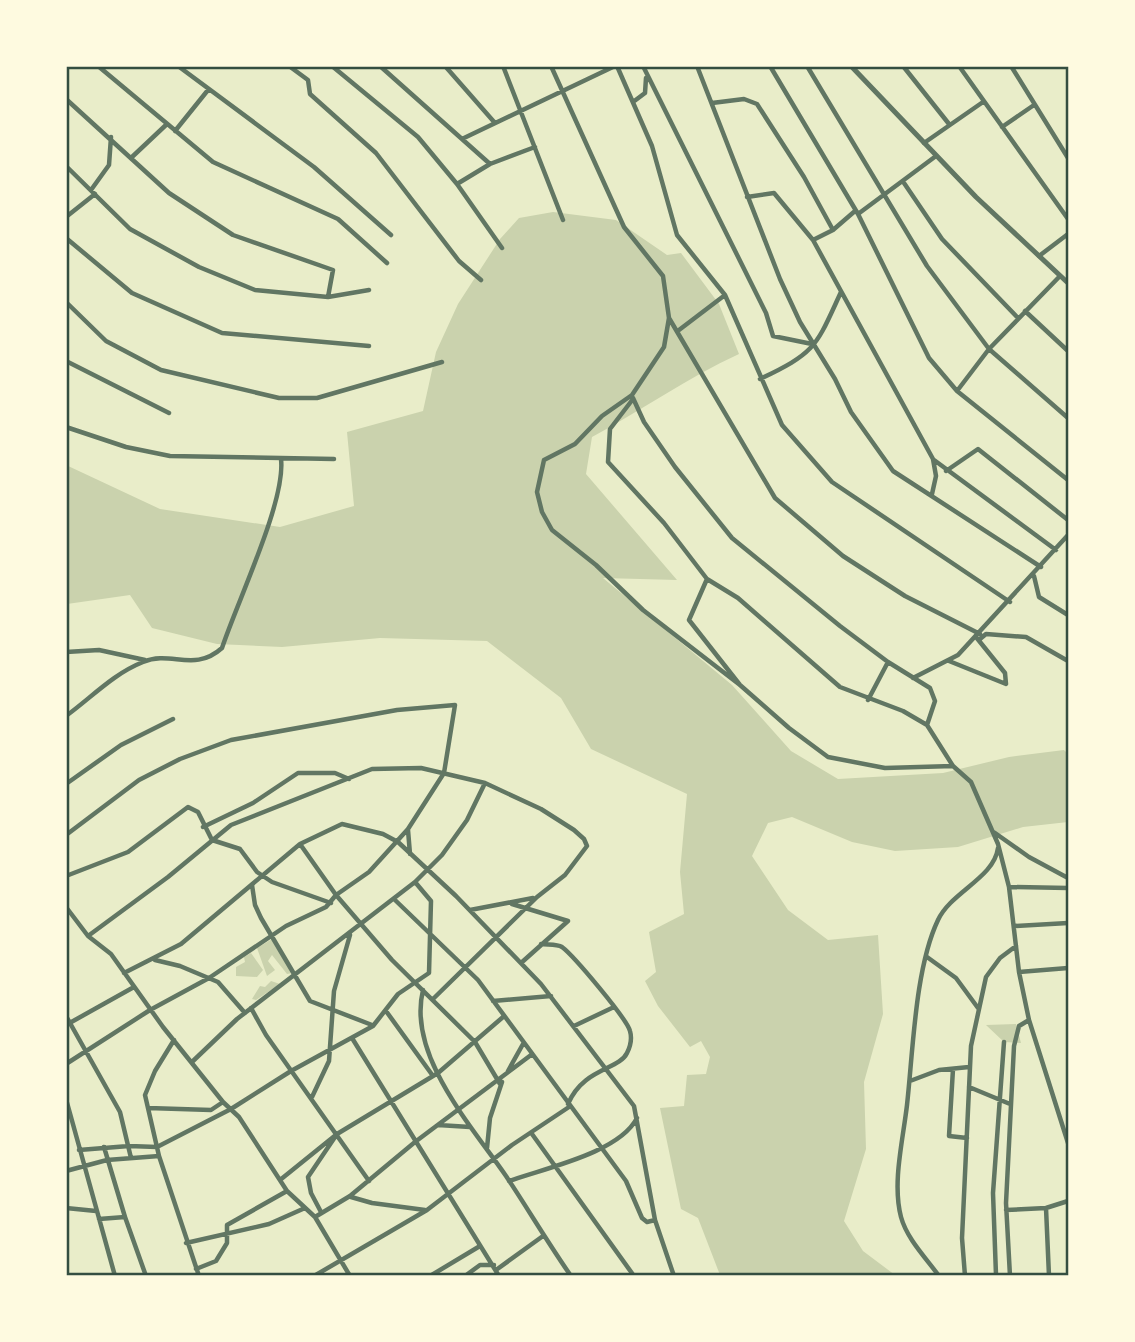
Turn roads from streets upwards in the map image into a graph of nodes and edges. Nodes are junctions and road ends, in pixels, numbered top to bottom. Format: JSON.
{"nodes":[{"id":1,"x":98,"y":66,"type":"edge"},
{"id":2,"x":178,"y":66,"type":"edge"},
{"id":3,"x":289,"y":66,"type":"edge"},
{"id":4,"x":332,"y":66,"type":"edge"},
{"id":5,"x":380,"y":66,"type":"edge"},
{"id":6,"x":445,"y":66,"type":"edge"},
{"id":7,"x":503,"y":66,"type":"edge"},
{"id":8,"x":551,"y":66,"type":"edge"},
{"id":9,"x":616,"y":66,"type":"edge"},
{"id":10,"x":643,"y":66,"type":"edge"},
{"id":11,"x":697,"y":66,"type":"edge"},
{"id":12,"x":770,"y":66,"type":"edge"},
{"id":13,"x":807,"y":66,"type":"edge"},
{"id":14,"x":851,"y":66,"type":"edge"},
{"id":15,"x":903,"y":66,"type":"edge"},
{"id":16,"x":959,"y":66,"type":"edge"},
{"id":17,"x":1010,"y":66,"type":"edge"},
{"id":18,"x":645,"y":73,"type":"junction"},
{"id":19,"x":208,"y":90,"type":"junction"},
{"id":20,"x":560,"y":92,"type":"junction"},
{"id":21,"x":66,"y":99,"type":"edge"},
{"id":22,"x":983,"y":102,"type":"junction"},
{"id":23,"x":633,"y":103,"type":"junction"},
{"id":24,"x":712,"y":103,"type":"junction"},
{"id":25,"x":1034,"y":105,"type":"junction"},
{"id":26,"x":521,"y":111,"type":"junction"},
{"id":27,"x":495,"y":123,"type":"junction"},
{"id":28,"x":167,"y":124,"type":"junction"},
{"id":29,"x":949,"y":124,"type":"junction"},
{"id":30,"x":1002,"y":127,"type":"junction"},
{"id":31,"x":175,"y":131,"type":"junction"},
{"id":32,"x":111,"y":137,"type":"junction"},
{"id":33,"x":464,"y":138,"type":"junction"},
{"id":34,"x":924,"y":143,"type":"junction"},
{"id":35,"x":535,"y":147,"type":"junction"},
{"id":36,"x":936,"y":156,"type":"junction"},
{"id":37,"x":132,"y":157,"type":"junction"},
{"id":38,"x":1069,"y":158,"type":"edge"},
{"id":39,"x":490,"y":163,"type":"junction"},
{"id":40,"x":66,"y":166,"type":"edge"},
{"id":41,"x":904,"y":183,"type":"junction"},
{"id":42,"x":457,"y":184,"type":"junction"},
{"id":43,"x":93,"y":192,"type":"junction"},
{"id":44,"x":883,"y":195,"type":"junction"},
{"id":45,"x":747,"y":197,"type":"junction"},
{"id":46,"x":857,"y":213,"type":"junction"},
{"id":47,"x":66,"y":217,"type":"edge"},
{"id":48,"x":1069,"y":219,"type":"edge"},
{"id":49,"x":563,"y":220,"type":"dead end"},
{"id":50,"x":833,"y":230,"type":"junction"},
{"id":51,"x":1069,"y":234,"type":"edge"},
{"id":52,"x":391,"y":235,"type":"dead end"},
{"id":53,"x":66,"y":238,"type":"edge"},
{"id":54,"x":813,"y":240,"type":"junction"},
{"id":55,"x":502,"y":248,"type":"dead end"},
{"id":56,"x":1039,"y":256,"type":"junction"},
{"id":57,"x":387,"y":263,"type":"dead end"},
{"id":58,"x":1059,"y":275,"type":"junction"},
{"id":59,"x":481,"y":279,"type":"dead end"},
{"id":60,"x":1069,"y":283,"type":"edge"},
{"id":61,"x":369,"y":290,"type":"dead end"},
{"id":62,"x":841,"y":292,"type":"junction"},
{"id":63,"x":724,"y":295,"type":"junction"},
{"id":64,"x":328,"y":297,"type":"junction"},
{"id":65,"x":66,"y":302,"type":"edge"},
{"id":66,"x":1025,"y":311,"type":"junction"},
{"id":67,"x":669,"y":318,"type":"junction"},
{"id":68,"x":1018,"y":318,"type":"junction"},
{"id":69,"x":679,"y":330,"type":"junction"},
{"id":70,"x":813,"y":345,"type":"junction"},
{"id":71,"x":369,"y":346,"type":"dead end"},
{"id":72,"x":989,"y":349,"type":"junction"},
{"id":73,"x":1069,"y":351,"type":"edge"},
{"id":74,"x":66,"y":361,"type":"edge"},
{"id":75,"x":442,"y":362,"type":"dead end"},
{"id":76,"x":760,"y":379,"type":"junction"},
{"id":77,"x":957,"y":391,"type":"junction"},
{"id":78,"x":632,"y":397,"type":"junction"},
{"id":79,"x":169,"y":413,"type":"dead end"},
{"id":80,"x":1069,"y":418,"type":"edge"},
{"id":81,"x":66,"y":427,"type":"edge"},
{"id":82,"x":281,"y":459,"type":"junction"},
{"id":83,"x":334,"y":459,"type":"dead end"},
{"id":84,"x":933,"y":459,"type":"junction"},
{"id":85,"x":946,"y":471,"type":"junction"},
{"id":86,"x":1069,"y":480,"type":"edge"},
{"id":87,"x":932,"y":495,"type":"junction"},
{"id":88,"x":1069,"y":520,"type":"edge"},
{"id":89,"x":1069,"y":536,"type":"edge"},
{"id":90,"x":1064,"y":541,"type":"junction"},
{"id":91,"x":1069,"y":547,"type":"edge"},
{"id":92,"x":1056,"y":550,"type":"junction"},
{"id":93,"x":1041,"y":567,"type":"junction"},
{"id":94,"x":1034,"y":575,"type":"junction"},
{"id":95,"x":707,"y":579,"type":"junction"},
{"id":96,"x":1010,"y":603,"type":"junction"},
{"id":97,"x":1069,"y":615,"type":"edge"},
{"id":98,"x":979,"y":637,"type":"junction"},
{"id":99,"x":66,"y":652,"type":"edge"},
{"id":100,"x":146,"y":660,"type":"junction"},
{"id":101,"x":1069,"y":661,"type":"edge"},
{"id":102,"x":888,"y":662,"type":"junction"},
{"id":103,"x":949,"y":662,"type":"junction"},
{"id":104,"x":913,"y":678,"type":"junction"},
{"id":105,"x":740,"y":685,"type":"junction"},
{"id":106,"x":867,"y":700,"type":"junction"},
{"id":107,"x":66,"y":716,"type":"edge"},
{"id":108,"x":173,"y":719,"type":"dead end"},
{"id":109,"x":927,"y":725,"type":"junction"},
{"id":110,"x":953,"y":766,"type":"junction"},
{"id":111,"x":444,"y":773,"type":"junction"},
{"id":112,"x":349,"y":779,"type":"junction"},
{"id":113,"x":485,"y":783,"type":"junction"},
{"id":114,"x":66,"y":784,"type":"edge"},
{"id":115,"x":203,"y":827,"type":"junction"},
{"id":116,"x":408,"y":829,"type":"junction"},
{"id":117,"x":994,"y":832,"type":"junction"},
{"id":118,"x":66,"y":835,"type":"edge"},
{"id":119,"x":212,"y":840,"type":"junction"},
{"id":120,"x":398,"y":842,"type":"junction"},
{"id":121,"x":300,"y":844,"type":"junction"},
{"id":122,"x":998,"y":844,"type":"junction"},
{"id":123,"x":410,"y":854,"type":"junction"},
{"id":124,"x":428,"y":869,"type":"junction"},
{"id":125,"x":262,"y":875,"type":"junction"},
{"id":126,"x":66,"y":876,"type":"edge"},
{"id":127,"x":1069,"y":878,"type":"edge"},
{"id":128,"x":415,"y":883,"type":"junction"},
{"id":129,"x":252,"y":884,"type":"junction"},
{"id":130,"x":1009,"y":887,"type":"junction"},
{"id":131,"x":1069,"y":888,"type":"edge"},
{"id":132,"x":336,"y":895,"type":"junction"},
{"id":133,"x":537,"y":897,"type":"junction"},
{"id":134,"x":395,"y":900,"type":"junction"},
{"id":135,"x":331,"y":903,"type":"junction"},
{"id":136,"x":512,"y":904,"type":"junction"},
{"id":137,"x":66,"y":907,"type":"edge"},
{"id":138,"x":525,"y":910,"type":"junction"},
{"id":139,"x":469,"y":911,"type":"junction"},
{"id":140,"x":1069,"y":923,"type":"edge"},
{"id":141,"x":364,"y":924,"type":"junction"},
{"id":142,"x":1014,"y":926,"type":"junction"},
{"id":143,"x":429,"y":933,"type":"junction"},
{"id":144,"x":351,"y":935,"type":"junction"},
{"id":145,"x":88,"y":936,"type":"junction"},
{"id":146,"x":273,"y":936,"type":"junction"},
{"id":147,"x":498,"y":939,"type":"junction"},
{"id":148,"x":541,"y":944,"type":"junction"},
{"id":149,"x":1016,"y":946,"type":"junction"},
{"id":150,"x":927,"y":957,"type":"junction"},
{"id":151,"x":155,"y":959,"type":"junction"},
{"id":152,"x":521,"y":962,"type":"junction"},
{"id":153,"x":466,"y":967,"type":"junction"},
{"id":154,"x":1069,"y":968,"type":"edge"},
{"id":155,"x":1019,"y":972,"type":"junction"},
{"id":156,"x":124,"y":973,"type":"junction"},
{"id":157,"x":295,"y":975,"type":"junction"},
{"id":158,"x":209,"y":978,"type":"junction"},
{"id":159,"x":417,"y":984,"type":"junction"},
{"id":160,"x":134,"y":987,"type":"junction"},
{"id":161,"x":423,"y":990,"type":"junction"},
{"id":162,"x":551,"y":996,"type":"junction"},
{"id":163,"x":433,"y":999,"type":"junction"},
{"id":164,"x":492,"y":1001,"type":"junction"},
{"id":165,"x":614,"y":1007,"type":"junction"},
{"id":166,"x":251,"y":1009,"type":"junction"},
{"id":167,"x":978,"y":1009,"type":"junction"},
{"id":168,"x":150,"y":1010,"type":"junction"},
{"id":169,"x":333,"y":1011,"type":"junction"},
{"id":170,"x":386,"y":1011,"type":"junction"},
{"id":171,"x":245,"y":1013,"type":"junction"},
{"id":172,"x":66,"y":1016,"type":"edge"},
{"id":173,"x":503,"y":1017,"type":"junction"},
{"id":174,"x":1029,"y":1020,"type":"junction"},
{"id":175,"x":69,"y":1024,"type":"edge"},
{"id":176,"x":373,"y":1026,"type":"junction"},
{"id":177,"x":574,"y":1026,"type":"junction"},
{"id":178,"x":352,"y":1038,"type":"junction"},
{"id":179,"x":174,"y":1040,"type":"junction"},
{"id":180,"x":475,"y":1042,"type":"junction"},
{"id":181,"x":1004,"y":1042,"type":"dead end"},
{"id":182,"x":523,"y":1044,"type":"junction"},
{"id":183,"x":329,"y":1050,"type":"junction"},
{"id":184,"x":88,"y":1051,"type":"junction"},
{"id":185,"x":531,"y":1055,"type":"junction"},
{"id":186,"x":193,"y":1061,"type":"junction"},
{"id":187,"x":66,"y":1064,"type":"edge"},
{"id":188,"x":605,"y":1067,"type":"junction"},
{"id":189,"x":969,"y":1068,"type":"junction"},
{"id":190,"x":953,"y":1069,"type":"junction"},
{"id":191,"x":291,"y":1071,"type":"junction"},
{"id":192,"x":436,"y":1074,"type":"junction"},
{"id":193,"x":506,"y":1074,"type":"junction"},
{"id":194,"x":910,"y":1081,"type":"junction"},
{"id":195,"x":499,"y":1083,"type":"junction"},
{"id":196,"x":969,"y":1087,"type":"junction"},
{"id":197,"x":312,"y":1098,"type":"junction"},
{"id":198,"x":1001,"y":1098,"type":"junction"},
{"id":199,"x":66,"y":1099,"type":"edge"},
{"id":200,"x":389,"y":1101,"type":"junction"},
{"id":201,"x":223,"y":1102,"type":"junction"},
{"id":202,"x":1010,"y":1104,"type":"junction"},
{"id":203,"x":568,"y":1105,"type":"junction"},
{"id":204,"x":148,"y":1108,"type":"junction"},
{"id":205,"x":459,"y":1108,"type":"junction"},
{"id":206,"x":231,"y":1109,"type":"junction"},
{"id":207,"x":637,"y":1117,"type":"junction"},
{"id":208,"x":69,"y":1118,"type":"edge"},
{"id":209,"x":437,"y":1125,"type":"junction"},
{"id":210,"x":470,"y":1127,"type":"junction"},
{"id":211,"x":532,"y":1134,"type":"junction"},
{"id":212,"x":336,"y":1135,"type":"junction"},
{"id":213,"x":967,"y":1138,"type":"junction"},
{"id":214,"x":415,"y":1142,"type":"junction"},
{"id":215,"x":1069,"y":1143,"type":"edge"},
{"id":216,"x":129,"y":1146,"type":"junction"},
{"id":217,"x":104,"y":1147,"type":"junction"},
{"id":218,"x":157,"y":1147,"type":"junction"},
{"id":219,"x":601,"y":1147,"type":"junction"},
{"id":220,"x":487,"y":1149,"type":"junction"},
{"id":221,"x":79,"y":1150,"type":"junction"},
{"id":222,"x":159,"y":1156,"type":"junction"},
{"id":223,"x":131,"y":1158,"type":"junction"},
{"id":224,"x":494,"y":1159,"type":"junction"},
{"id":225,"x":107,"y":1160,"type":"junction"},
{"id":226,"x":83,"y":1165,"type":"junction"},
{"id":227,"x":554,"y":1165,"type":"junction"},
{"id":228,"x":66,"y":1171,"type":"edge"},
{"id":229,"x":280,"y":1180,"type":"junction"},
{"id":230,"x":369,"y":1181,"type":"junction"},
{"id":231,"x":509,"y":1181,"type":"junction"},
{"id":232,"x":287,"y":1191,"type":"junction"},
{"id":233,"x":449,"y":1195,"type":"junction"},
{"id":234,"x":350,"y":1196,"type":"junction"},
{"id":235,"x":1069,"y":1201,"type":"edge"},
{"id":236,"x":66,"y":1208,"type":"edge"},
{"id":237,"x":305,"y":1208,"type":"junction"},
{"id":238,"x":1046,"y":1208,"type":"junction"},
{"id":239,"x":427,"y":1210,"type":"junction"},
{"id":240,"x":1006,"y":1210,"type":"junction"},
{"id":241,"x":96,"y":1211,"type":"junction"},
{"id":242,"x":321,"y":1212,"type":"junction"},
{"id":243,"x":125,"y":1217,"type":"junction"},
{"id":244,"x":315,"y":1217,"type":"junction"},
{"id":245,"x":99,"y":1219,"type":"junction"},
{"id":246,"x":655,"y":1220,"type":"junction"},
{"id":247,"x":225,"y":1234,"type":"junction"},
{"id":248,"x":543,"y":1236,"type":"junction"},
{"id":249,"x":186,"y":1243,"type":"junction"},
{"id":250,"x":480,"y":1246,"type":"junction"},
{"id":251,"x":342,"y":1259,"type":"junction"},
{"id":252,"x":196,"y":1269,"type":"junction"},
{"id":253,"x":496,"y":1270,"type":"edge"},
{"id":254,"x":570,"y":1275,"type":"edge"},
{"id":255,"x":996,"y":1275,"type":"edge"},
{"id":256,"x":115,"y":1276,"type":"edge"},
{"id":257,"x":146,"y":1276,"type":"edge"},
{"id":258,"x":199,"y":1276,"type":"edge"},
{"id":259,"x":314,"y":1276,"type":"edge"},
{"id":260,"x":349,"y":1276,"type":"edge"},
{"id":261,"x":430,"y":1276,"type":"edge"},
{"id":262,"x":465,"y":1276,"type":"edge"},
{"id":263,"x":634,"y":1276,"type":"edge"},
{"id":264,"x":674,"y":1276,"type":"edge"},
{"id":265,"x":939,"y":1276,"type":"edge"},
{"id":266,"x":965,"y":1276,"type":"edge"},
{"id":267,"x":1010,"y":1276,"type":"edge"},
{"id":268,"x":1049,"y":1276,"type":"edge"}],
"edges":[{"from":1,"to":28,"type":"street"},
{"from":2,"to":19,"type":"street"},
{"from":3,"to":59,"type":"street"},
{"from":4,"to":42,"type":"street"},
{"from":5,"to":33,"type":"street"},
{"from":6,"to":27,"type":"street"},
{"from":7,"to":26,"type":"street"},
{"from":8,"to":20,"type":"street"},
{"from":9,"to":20,"type":"street"},
{"from":9,"to":23,"type":"street"},
{"from":10,"to":18,"type":"street"},
{"from":11,"to":24,"type":"street"},
{"from":12,"to":46,"type":"street"},
{"from":13,"to":44,"type":"street"},
{"from":14,"to":34,"type":"street"},
{"from":15,"to":29,"type":"street"},
{"from":16,"to":22,"type":"street"},
{"from":17,"to":25,"type":"street"},
{"from":18,"to":23,"type":"street"},
{"from":18,"to":70,"type":"street"},
{"from":19,"to":31,"type":"street"},
{"from":19,"to":52,"type":"street"},
{"from":20,"to":26,"type":"street"},
{"from":20,"to":67,"type":"street"},
{"from":21,"to":32,"type":"street"},
{"from":22,"to":29,"type":"street"},
{"from":22,"to":30,"type":"street"},
{"from":23,"to":63,"type":"street"},
{"from":24,"to":45,"type":"street"},
{"from":24,"to":50,"type":"street"},
{"from":25,"to":30,"type":"street"},
{"from":25,"to":38,"type":"street"},
{"from":26,"to":27,"type":"street"},
{"from":26,"to":35,"type":"street"},
{"from":27,"to":33,"type":"street"},
{"from":28,"to":31,"type":"street"},
{"from":28,"to":37,"type":"street"},
{"from":29,"to":34,"type":"street"},
{"from":30,"to":48,"type":"street"},
{"from":31,"to":57,"type":"street"},
{"from":32,"to":37,"type":"street"},
{"from":32,"to":43,"type":"street"},
{"from":33,"to":39,"type":"street"},
{"from":34,"to":36,"type":"street"},
{"from":35,"to":39,"type":"street"},
{"from":35,"to":49,"type":"street"},
{"from":36,"to":41,"type":"street"},
{"from":36,"to":56,"type":"street"},
{"from":37,"to":64,"type":"street"},
{"from":39,"to":42,"type":"street"},
{"from":40,"to":43,"type":"street"},
{"from":41,"to":44,"type":"street"},
{"from":41,"to":68,"type":"street"},
{"from":42,"to":55,"type":"street"},
{"from":43,"to":47,"type":"street"},
{"from":43,"to":64,"type":"street"},
{"from":44,"to":46,"type":"street"},
{"from":44,"to":72,"type":"street"},
{"from":45,"to":54,"type":"street"},
{"from":45,"to":70,"type":"street"},
{"from":46,"to":50,"type":"street"},
{"from":46,"to":77,"type":"street"},
{"from":50,"to":54,"type":"street"},
{"from":51,"to":56,"type":"street"},
{"from":53,"to":71,"type":"street"},
{"from":54,"to":62,"type":"street"},
{"from":56,"to":58,"type":"street"},
{"from":58,"to":60,"type":"street"},
{"from":58,"to":66,"type":"street"},
{"from":61,"to":64,"type":"street"},
{"from":62,"to":70,"type":"street"},
{"from":62,"to":84,"type":"street"},
{"from":63,"to":69,"type":"street"},
{"from":63,"to":76,"type":"street"},
{"from":65,"to":75,"type":"street"},
{"from":66,"to":68,"type":"street"},
{"from":66,"to":73,"type":"street"},
{"from":67,"to":69,"type":"street"},
{"from":67,"to":78,"type":"street"},
{"from":68,"to":72,"type":"street"},
{"from":69,"to":98,"type":"street"},
{"from":70,"to":76,"type":"street"},
{"from":70,"to":87,"type":"street"},
{"from":72,"to":77,"type":"street"},
{"from":72,"to":80,"type":"street"},
{"from":74,"to":79,"type":"street"},
{"from":76,"to":96,"type":"street"},
{"from":77,"to":86,"type":"street"},
{"from":78,"to":95,"type":"street"},
{"from":78,"to":102,"type":"street"},
{"from":78,"to":105,"type":"street"},
{"from":81,"to":82,"type":"street"},
{"from":82,"to":83,"type":"street"},
{"from":82,"to":100,"type":"street"},
{"from":84,"to":85,"type":"street"},
{"from":84,"to":87,"type":"street"},
{"from":85,"to":88,"type":"street"},
{"from":85,"to":92,"type":"street"},
{"from":87,"to":93,"type":"street"},
{"from":89,"to":90,"type":"street"},
{"from":90,"to":91,"type":"street"},
{"from":90,"to":92,"type":"street"},
{"from":92,"to":93,"type":"street"},
{"from":93,"to":94,"type":"street"},
{"from":94,"to":96,"type":"street"},
{"from":94,"to":97,"type":"street"},
{"from":95,"to":105,"type":"street"},
{"from":95,"to":106,"type":"street"},
{"from":96,"to":98,"type":"street"},
{"from":98,"to":101,"type":"street"},
{"from":98,"to":103,"type":"street"},
{"from":98,"to":103,"type":"street"},
{"from":99,"to":100,"type":"street"},
{"from":100,"to":107,"type":"street"},
{"from":102,"to":104,"type":"street"},
{"from":102,"to":106,"type":"street"},
{"from":103,"to":104,"type":"street"},
{"from":104,"to":109,"type":"street"},
{"from":105,"to":110,"type":"street"},
{"from":106,"to":109,"type":"street"},
{"from":108,"to":114,"type":"street"},
{"from":109,"to":110,"type":"street"},
{"from":110,"to":117,"type":"street"},
{"from":111,"to":112,"type":"street"},
{"from":111,"to":113,"type":"street"},
{"from":111,"to":116,"type":"street"},
{"from":111,"to":118,"type":"street"},
{"from":112,"to":115,"type":"street"},
{"from":112,"to":119,"type":"street"},
{"from":113,"to":124,"type":"street"},
{"from":113,"to":133,"type":"street"},
{"from":115,"to":119,"type":"street"},
{"from":115,"to":126,"type":"street"},
{"from":116,"to":120,"type":"street"},
{"from":116,"to":123,"type":"street"},
{"from":117,"to":122,"type":"street"},
{"from":117,"to":127,"type":"street"},
{"from":119,"to":125,"type":"street"},
{"from":119,"to":145,"type":"street"},
{"from":120,"to":121,"type":"street"},
{"from":120,"to":123,"type":"street"},
{"from":120,"to":132,"type":"street"},
{"from":121,"to":125,"type":"street"},
{"from":121,"to":132,"type":"street"},
{"from":122,"to":130,"type":"street"},
{"from":122,"to":150,"type":"street"},
{"from":123,"to":124,"type":"street"},
{"from":124,"to":128,"type":"street"},
{"from":124,"to":139,"type":"street"},
{"from":125,"to":129,"type":"street"},
{"from":125,"to":135,"type":"street"},
{"from":128,"to":134,"type":"street"},
{"from":128,"to":143,"type":"street"},
{"from":129,"to":146,"type":"street"},
{"from":129,"to":151,"type":"street"},
{"from":130,"to":131,"type":"street"},
{"from":130,"to":142,"type":"street"},
{"from":132,"to":135,"type":"street"},
{"from":132,"to":141,"type":"street"},
{"from":133,"to":136,"type":"street"},
{"from":133,"to":138,"type":"street"},
{"from":134,"to":141,"type":"street"},
{"from":134,"to":143,"type":"street"},
{"from":135,"to":146,"type":"street"},
{"from":136,"to":138,"type":"street"},
{"from":136,"to":139,"type":"street"},
{"from":137,"to":145,"type":"street"},
{"from":138,"to":147,"type":"street"},
{"from":138,"to":148,"type":"street"},
{"from":139,"to":147,"type":"street"},
{"from":140,"to":142,"type":"street"},
{"from":141,"to":144,"type":"street"},
{"from":141,"to":159,"type":"street"},
{"from":142,"to":149,"type":"street"},
{"from":143,"to":153,"type":"street"},
{"from":143,"to":159,"type":"street"},
{"from":144,"to":157,"type":"street"},
{"from":144,"to":169,"type":"street"},
{"from":145,"to":156,"type":"street"},
{"from":146,"to":157,"type":"street"},
{"from":146,"to":158,"type":"street"},
{"from":147,"to":152,"type":"street"},
{"from":147,"to":153,"type":"street"},
{"from":148,"to":152,"type":"street"},
{"from":148,"to":165,"type":"street"},
{"from":149,"to":155,"type":"street"},
{"from":149,"to":167,"type":"street"},
{"from":150,"to":167,"type":"street"},
{"from":150,"to":194,"type":"street"},
{"from":151,"to":156,"type":"street"},
{"from":151,"to":158,"type":"street"},
{"from":152,"to":162,"type":"street"},
{"from":153,"to":163,"type":"street"},
{"from":153,"to":164,"type":"street"},
{"from":154,"to":155,"type":"street"},
{"from":155,"to":174,"type":"street"},
{"from":156,"to":160,"type":"street"},
{"from":157,"to":166,"type":"street"},
{"from":157,"to":169,"type":"street"},
{"from":158,"to":168,"type":"street"},
{"from":158,"to":171,"type":"street"},
{"from":159,"to":161,"type":"street"},
{"from":159,"to":170,"type":"street"},
{"from":160,"to":168,"type":"street"},
{"from":160,"to":175,"type":"street"},
{"from":161,"to":163,"type":"street"},
{"from":161,"to":192,"type":"street"},
{"from":162,"to":164,"type":"street"},
{"from":162,"to":177,"type":"street"},
{"from":163,"to":180,"type":"street"},
{"from":164,"to":173,"type":"street"},
{"from":165,"to":177,"type":"street"},
{"from":165,"to":188,"type":"street"},
{"from":166,"to":171,"type":"street"},
{"from":166,"to":191,"type":"street"},
{"from":167,"to":189,"type":"street"},
{"from":168,"to":179,"type":"street"},
{"from":168,"to":184,"type":"street"},
{"from":169,"to":176,"type":"street"},
{"from":169,"to":183,"type":"street"},
{"from":170,"to":176,"type":"street"},
{"from":170,"to":192,"type":"street"},
{"from":171,"to":186,"type":"street"},
{"from":172,"to":175,"type":"street"},
{"from":173,"to":180,"type":"street"},
{"from":173,"to":182,"type":"street"},
{"from":174,"to":202,"type":"street"},
{"from":174,"to":215,"type":"street"},
{"from":175,"to":184,"type":"street"},
{"from":176,"to":178,"type":"street"},
{"from":177,"to":188,"type":"street"},
{"from":178,"to":183,"type":"street"},
{"from":178,"to":200,"type":"street"},
{"from":179,"to":186,"type":"street"},
{"from":179,"to":204,"type":"street"},
{"from":180,"to":192,"type":"street"},
{"from":180,"to":195,"type":"street"},
{"from":181,"to":198,"type":"street"},
{"from":182,"to":185,"type":"street"},
{"from":182,"to":193,"type":"street"},
{"from":183,"to":191,"type":"street"},
{"from":183,"to":197,"type":"street"},
{"from":184,"to":187,"type":"street"},
{"from":184,"to":216,"type":"street"},
{"from":185,"to":193,"type":"street"},
{"from":185,"to":203,"type":"street"},
{"from":186,"to":201,"type":"street"},
{"from":188,"to":203,"type":"street"},
{"from":188,"to":207,"type":"street"},
{"from":189,"to":190,"type":"street"},
{"from":189,"to":196,"type":"street"},
{"from":190,"to":194,"type":"street"},
{"from":190,"to":213,"type":"street"},
{"from":191,"to":197,"type":"street"},
{"from":191,"to":206,"type":"street"},
{"from":192,"to":200,"type":"street"},
{"from":192,"to":205,"type":"street"},
{"from":193,"to":195,"type":"street"},
{"from":194,"to":265,"type":"street"},
{"from":195,"to":205,"type":"street"},
{"from":195,"to":220,"type":"street"},
{"from":196,"to":198,"type":"street"},
{"from":196,"to":213,"type":"street"},
{"from":197,"to":212,"type":"street"},
{"from":198,"to":202,"type":"street"},
{"from":198,"to":255,"type":"street"},
{"from":199,"to":208,"type":"street"},
{"from":200,"to":212,"type":"street"},
{"from":200,"to":214,"type":"street"},
{"from":201,"to":204,"type":"street"},
{"from":201,"to":206,"type":"street"},
{"from":202,"to":240,"type":"street"},
{"from":203,"to":211,"type":"street"},
{"from":203,"to":219,"type":"street"},
{"from":204,"to":218,"type":"street"},
{"from":205,"to":209,"type":"street"},
{"from":205,"to":210,"type":"street"},
{"from":206,"to":218,"type":"street"},
{"from":206,"to":229,"type":"street"},
{"from":207,"to":219,"type":"street"},
{"from":207,"to":246,"type":"street"},
{"from":208,"to":221,"type":"street"},
{"from":209,"to":210,"type":"street"},
{"from":209,"to":214,"type":"street"},
{"from":210,"to":220,"type":"street"},
{"from":211,"to":224,"type":"street"},
{"from":211,"to":227,"type":"street"},
{"from":212,"to":229,"type":"street"},
{"from":212,"to":230,"type":"street"},
{"from":212,"to":242,"type":"street"},
{"from":213,"to":266,"type":"street"},
{"from":214,"to":230,"type":"street"},
{"from":214,"to":233,"type":"street"},
{"from":216,"to":217,"type":"street"},
{"from":216,"to":218,"type":"street"},
{"from":216,"to":223,"type":"street"},
{"from":217,"to":221,"type":"street"},
{"from":217,"to":225,"type":"street"},
{"from":218,"to":222,"type":"street"},
{"from":219,"to":227,"type":"street"},
{"from":219,"to":246,"type":"street"},
{"from":220,"to":224,"type":"street"},
{"from":221,"to":226,"type":"street"},
{"from":222,"to":223,"type":"street"},
{"from":222,"to":249,"type":"street"},
{"from":223,"to":225,"type":"street"},
{"from":224,"to":231,"type":"street"},
{"from":224,"to":233,"type":"street"},
{"from":225,"to":226,"type":"street"},
{"from":225,"to":243,"type":"street"},
{"from":226,"to":228,"type":"street"},
{"from":226,"to":241,"type":"street"},
{"from":227,"to":231,"type":"street"},
{"from":227,"to":263,"type":"street"},
{"from":229,"to":232,"type":"street"},
{"from":230,"to":234,"type":"street"},
{"from":231,"to":248,"type":"street"},
{"from":232,"to":237,"type":"street"},
{"from":232,"to":247,"type":"street"},
{"from":233,"to":239,"type":"street"},
{"from":233,"to":250,"type":"street"},
{"from":234,"to":239,"type":"street"},
{"from":234,"to":242,"type":"street"},
{"from":235,"to":238,"type":"street"},
{"from":236,"to":241,"type":"street"},
{"from":237,"to":244,"type":"street"},
{"from":237,"to":247,"type":"street"},
{"from":238,"to":240,"type":"street"},
{"from":238,"to":268,"type":"street"},
{"from":239,"to":251,"type":"street"},
{"from":240,"to":267,"type":"street"},
{"from":241,"to":245,"type":"street"},
{"from":242,"to":244,"type":"street"},
{"from":243,"to":245,"type":"street"},
{"from":243,"to":257,"type":"street"},
{"from":244,"to":251,"type":"street"},
{"from":245,"to":256,"type":"street"},
{"from":246,"to":264,"type":"street"},
{"from":247,"to":249,"type":"street"},
{"from":247,"to":252,"type":"street"},
{"from":248,"to":253,"type":"street"},
{"from":248,"to":254,"type":"street"},
{"from":249,"to":252,"type":"street"},
{"from":250,"to":253,"type":"street"},
{"from":250,"to":261,"type":"street"},
{"from":251,"to":259,"type":"street"},
{"from":251,"to":260,"type":"street"},
{"from":252,"to":258,"type":"street"},
{"from":253,"to":262,"type":"street"}]}
